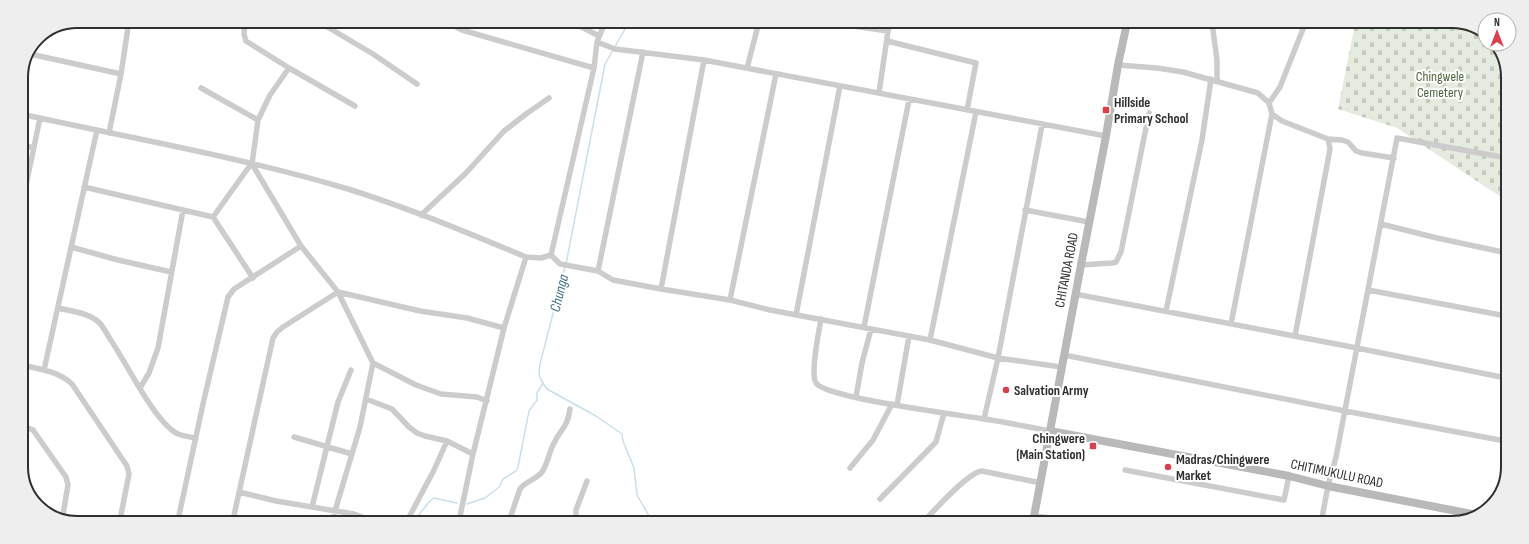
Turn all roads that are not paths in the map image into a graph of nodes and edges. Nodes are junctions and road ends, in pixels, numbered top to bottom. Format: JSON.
{"nodes":[{"id":1,"x":127,"y":28,"type":"edge"},
{"id":2,"x":244,"y":28,"type":"edge"},
{"id":3,"x":336,"y":28,"type":"edge"},
{"id":4,"x":458,"y":28,"type":"edge"},
{"id":5,"x":581,"y":28,"type":"edge"},
{"id":6,"x":603,"y":28,"type":"edge"},
{"id":7,"x":757,"y":28,"type":"edge"},
{"id":8,"x":867,"y":28,"type":"edge"},
{"id":9,"x":889,"y":28,"type":"edge"},
{"id":10,"x":1126,"y":28,"type":"edge"},
{"id":11,"x":1213,"y":28,"type":"edge"},
{"id":12,"x":1303,"y":28,"type":"edge"},
{"id":13,"x":888,"y":31,"type":"junction"},
{"id":14,"x":598,"y":39,"type":"junction"},
{"id":15,"x":887,"y":41,"type":"junction"},
{"id":16,"x":643,"y":52,"type":"junction"},
{"id":17,"x":34,"y":55,"type":"edge"},
{"id":18,"x":704,"y":60,"type":"junction"},
{"id":19,"x":1118,"y":65,"type":"junction"},
{"id":20,"x":289,"y":68,"type":"junction"},
{"id":21,"x":594,"y":68,"type":"junction"},
{"id":22,"x":747,"y":68,"type":"junction"},
{"id":23,"x":121,"y":74,"type":"junction"},
{"id":24,"x":776,"y":74,"type":"junction"},
{"id":25,"x":1214,"y":80,"type":"junction"},
{"id":26,"x":417,"y":84,"type":"dead end"},
{"id":27,"x":840,"y":86,"type":"junction"},
{"id":28,"x":201,"y":88,"type":"dead end"},
{"id":29,"x":880,"y":93,"type":"junction"},
{"id":30,"x":549,"y":98,"type":"dead end"},
{"id":31,"x":909,"y":100,"type":"junction"},
{"id":32,"x":1269,"y":103,"type":"junction"},
{"id":33,"x":355,"y":106,"type":"dead end"},
{"id":34,"x":967,"y":110,"type":"junction"},
{"id":35,"x":976,"y":112,"type":"junction"},
{"id":36,"x":1149,"y":113,"type":"dead end"},
{"id":37,"x":1272,"y":114,"type":"junction"},
{"id":38,"x":28,"y":115,"type":"edge"},
{"id":39,"x":40,"y":118,"type":"junction"},
{"id":40,"x":258,"y":120,"type":"junction"},
{"id":41,"x":1042,"y":124,"type":"junction"},
{"id":42,"x":97,"y":130,"type":"junction"},
{"id":43,"x":109,"y":133,"type":"junction"},
{"id":44,"x":1106,"y":136,"type":"junction"},
{"id":45,"x":1328,"y":139,"type":"junction"},
{"id":46,"x":28,"y":147,"type":"edge"},
{"id":47,"x":34,"y":148,"type":"junction"},
{"id":48,"x":1501,"y":157,"type":"edge"},
{"id":49,"x":1394,"y":158,"type":"junction"},
{"id":50,"x":251,"y":164,"type":"junction"},
{"id":51,"x":28,"y":172,"type":"edge"},
{"id":52,"x":84,"y":187,"type":"junction"},
{"id":53,"x":182,"y":210,"type":"junction"},
{"id":54,"x":1026,"y":210,"type":"junction"},
{"id":55,"x":421,"y":215,"type":"junction"},
{"id":56,"x":213,"y":217,"type":"junction"},
{"id":57,"x":1089,"y":222,"type":"junction"},
{"id":58,"x":1381,"y":224,"type":"junction"},
{"id":59,"x":301,"y":246,"type":"junction"},
{"id":60,"x":71,"y":247,"type":"junction"},
{"id":61,"x":1501,"y":252,"type":"edge"},
{"id":62,"x":551,"y":255,"type":"junction"},
{"id":63,"x":526,"y":257,"type":"junction"},
{"id":64,"x":1081,"y":265,"type":"junction"},
{"id":65,"x":598,"y":271,"type":"junction"},
{"id":66,"x":171,"y":272,"type":"junction"},
{"id":67,"x":253,"y":278,"type":"junction"},
{"id":68,"x":661,"y":289,"type":"junction"},
{"id":69,"x":1368,"y":290,"type":"junction"},
{"id":70,"x":338,"y":292,"type":"junction"},
{"id":71,"x":1075,"y":294,"type":"junction"},
{"id":72,"x":730,"y":300,"type":"junction"},
{"id":73,"x":58,"y":308,"type":"junction"},
{"id":74,"x":1166,"y":311,"type":"junction"},
{"id":75,"x":796,"y":315,"type":"junction"},
{"id":76,"x":1501,"y":315,"type":"edge"},
{"id":77,"x":821,"y":319,"type":"junction"},
{"id":78,"x":1231,"y":324,"type":"junction"},
{"id":79,"x":864,"y":327,"type":"junction"},
{"id":80,"x":504,"y":328,"type":"junction"},
{"id":81,"x":871,"y":329,"type":"junction"},
{"id":82,"x":909,"y":336,"type":"junction"},
{"id":83,"x":1295,"y":336,"type":"junction"},
{"id":84,"x":930,"y":340,"type":"junction"},
{"id":85,"x":1357,"y":348,"type":"junction"},
{"id":86,"x":1064,"y":355,"type":"junction"},
{"id":87,"x":998,"y":358,"type":"junction"},
{"id":88,"x":373,"y":363,"type":"junction"},
{"id":89,"x":28,"y":367,"type":"edge"},
{"id":90,"x":1061,"y":368,"type":"junction"},
{"id":91,"x":44,"y":370,"type":"junction"},
{"id":92,"x":350,"y":370,"type":"dead end"},
{"id":93,"x":1501,"y":377,"type":"edge"},
{"id":94,"x":140,"y":388,"type":"junction"},
{"id":95,"x":856,"y":397,"type":"junction"},
{"id":96,"x":366,"y":399,"type":"junction"},
{"id":97,"x":486,"y":402,"type":"junction"},
{"id":98,"x":894,"y":405,"type":"junction"},
{"id":99,"x":570,"y":409,"type":"dead end"},
{"id":100,"x":1345,"y":411,"type":"junction"},
{"id":101,"x":944,"y":414,"type":"junction"},
{"id":102,"x":984,"y":419,"type":"junction"},
{"id":103,"x":28,"y":428,"type":"edge"},
{"id":104,"x":1050,"y":431,"type":"junction"},
{"id":105,"x":294,"y":437,"type":"dead end"},
{"id":106,"x":195,"y":438,"type":"junction"},
{"id":107,"x":1501,"y":440,"type":"edge"},
{"id":108,"x":447,"y":442,"type":"junction"},
{"id":109,"x":326,"y":446,"type":"junction"},
{"id":110,"x":352,"y":454,"type":"junction"},
{"id":111,"x":473,"y":454,"type":"junction"},
{"id":112,"x":850,"y":468,"type":"dead end"},
{"id":113,"x":1125,"y":470,"type":"dead end"},
{"id":114,"x":1289,"y":476,"type":"junction"},
{"id":115,"x":587,"y":481,"type":"dead end"},
{"id":116,"x":1041,"y":483,"type":"junction"},
{"id":117,"x":1328,"y":486,"type":"junction"},
{"id":118,"x":239,"y":492,"type":"junction"},
{"id":119,"x":880,"y":498,"type":"dead end"},
{"id":120,"x":312,"y":507,"type":"junction"},
{"id":121,"x":335,"y":512,"type":"junction"},
{"id":122,"x":1469,"y":513,"type":"edge"},
{"id":123,"x":63,"y":514,"type":"edge"},
{"id":124,"x":121,"y":516,"type":"edge"},
{"id":125,"x":179,"y":516,"type":"edge"},
{"id":126,"x":234,"y":516,"type":"edge"},
{"id":127,"x":334,"y":516,"type":"edge"},
{"id":128,"x":359,"y":516,"type":"edge"},
{"id":129,"x":410,"y":516,"type":"edge"},
{"id":130,"x":460,"y":516,"type":"edge"},
{"id":131,"x":511,"y":516,"type":"edge"},
{"id":132,"x":576,"y":516,"type":"edge"},
{"id":133,"x":929,"y":516,"type":"edge"},
{"id":134,"x":1035,"y":516,"type":"edge"},
{"id":135,"x":1322,"y":516,"type":"edge"}],
"edges":[{"from":1,"to":23,"type":"street"},
{"from":2,"to":20,"type":"street"},
{"from":3,"to":26,"type":"street"},
{"from":4,"to":21,"type":"street"},
{"from":5,"to":14,"type":"street"},
{"from":6,"to":14,"type":"street"},
{"from":7,"to":22,"type":"street"},
{"from":8,"to":13,"type":"street"},
{"from":9,"to":13,"type":"street"},
{"from":10,"to":19,"type":"street","name":"CHITANDA ROAD"},
{"from":11,"to":25,"type":"street"},
{"from":12,"to":32,"type":"street"},
{"from":13,"to":15,"type":"street"},
{"from":14,"to":16,"type":"street"},
{"from":14,"to":21,"type":"street"},
{"from":15,"to":29,"type":"street"},
{"from":15,"to":34,"type":"street"},
{"from":16,"to":18,"type":"street"},
{"from":16,"to":65,"type":"street"},
{"from":17,"to":23,"type":"street"},
{"from":18,"to":22,"type":"street"},
{"from":18,"to":68,"type":"street"},
{"from":19,"to":25,"type":"street"},
{"from":19,"to":44,"type":"street","name":"CHITANDA ROAD"},
{"from":20,"to":33,"type":"street"},
{"from":20,"to":40,"type":"street"},
{"from":21,"to":62,"type":"street"},
{"from":22,"to":24,"type":"street"},
{"from":23,"to":43,"type":"street"},
{"from":24,"to":27,"type":"street"},
{"from":24,"to":72,"type":"street"},
{"from":25,"to":32,"type":"street"},
{"from":25,"to":74,"type":"street"},
{"from":27,"to":29,"type":"street"},
{"from":27,"to":75,"type":"street"},
{"from":28,"to":40,"type":"street"},
{"from":29,"to":31,"type":"street"},
{"from":30,"to":55,"type":"street"},
{"from":31,"to":34,"type":"street"},
{"from":31,"to":79,"type":"street"},
{"from":32,"to":37,"type":"street"},
{"from":34,"to":35,"type":"street"},
{"from":35,"to":41,"type":"street"},
{"from":35,"to":84,"type":"street"},
{"from":36,"to":64,"type":"street"},
{"from":37,"to":45,"type":"street"},
{"from":37,"to":78,"type":"street"},
{"from":38,"to":39,"type":"street"},
{"from":39,"to":42,"type":"street"},
{"from":39,"to":47,"type":"street"},
{"from":40,"to":50,"type":"street"},
{"from":41,"to":44,"type":"street"},
{"from":41,"to":54,"type":"street"},
{"from":42,"to":43,"type":"street"},
{"from":42,"to":52,"type":"street"},
{"from":43,"to":50,"type":"street"},
{"from":44,"to":57,"type":"street","name":"CHITANDA ROAD"},
{"from":45,"to":49,"type":"street"},
{"from":45,"to":83,"type":"street"},
{"from":46,"to":47,"type":"street"},
{"from":47,"to":51,"type":"street"},
{"from":48,"to":49,"type":"street"},
{"from":49,"to":58,"type":"street"},
{"from":50,"to":55,"type":"street"},
{"from":50,"to":56,"type":"street"},
{"from":50,"to":59,"type":"street"},
{"from":52,"to":53,"type":"street"},
{"from":52,"to":60,"type":"street"},
{"from":53,"to":56,"type":"street"},
{"from":53,"to":66,"type":"street"},
{"from":54,"to":57,"type":"street"},
{"from":54,"to":87,"type":"street"},
{"from":55,"to":63,"type":"street"},
{"from":56,"to":67,"type":"street"},
{"from":57,"to":64,"type":"street","name":"CHITANDA ROAD"},
{"from":58,"to":61,"type":"street"},
{"from":58,"to":69,"type":"street"},
{"from":59,"to":67,"type":"street"},
{"from":59,"to":70,"type":"street"},
{"from":60,"to":66,"type":"street"},
{"from":60,"to":73,"type":"street"},
{"from":62,"to":63,"type":"street"},
{"from":62,"to":65,"type":"street"},
{"from":63,"to":80,"type":"street"},
{"from":64,"to":71,"type":"street","name":"CHITANDA ROAD"},
{"from":65,"to":68,"type":"street"},
{"from":66,"to":94,"type":"street"},
{"from":67,"to":106,"type":"street"},
{"from":68,"to":72,"type":"street"},
{"from":69,"to":76,"type":"street"},
{"from":69,"to":85,"type":"street"},
{"from":70,"to":80,"type":"street"},
{"from":70,"to":88,"type":"street"},
{"from":70,"to":118,"type":"street"},
{"from":71,"to":74,"type":"street"},
{"from":71,"to":86,"type":"street","name":"CHITANDA ROAD"},
{"from":72,"to":75,"type":"street"},
{"from":73,"to":91,"type":"street"},
{"from":73,"to":94,"type":"street"},
{"from":74,"to":78,"type":"street"},
{"from":75,"to":77,"type":"street"},
{"from":77,"to":79,"type":"street"},
{"from":77,"to":95,"type":"street"},
{"from":78,"to":83,"type":"street"},
{"from":79,"to":81,"type":"street"},
{"from":80,"to":97,"type":"street"},
{"from":81,"to":82,"type":"street"},
{"from":81,"to":95,"type":"street"},
{"from":82,"to":84,"type":"street"},
{"from":82,"to":98,"type":"street"},
{"from":83,"to":85,"type":"street"},
{"from":84,"to":87,"type":"street"},
{"from":85,"to":93,"type":"street"},
{"from":85,"to":100,"type":"street"},
{"from":86,"to":90,"type":"street","name":"CHITANDA ROAD"},
{"from":86,"to":100,"type":"street"},
{"from":87,"to":90,"type":"street"},
{"from":87,"to":102,"type":"street"},
{"from":88,"to":96,"type":"street"},
{"from":88,"to":97,"type":"street"},
{"from":89,"to":91,"type":"street"},
{"from":90,"to":104,"type":"street","name":"CHITANDA ROAD"},
{"from":91,"to":124,"type":"street"},
{"from":92,"to":109,"type":"street"},
{"from":94,"to":106,"type":"street"},
{"from":95,"to":98,"type":"street"},
{"from":96,"to":108,"type":"street"},
{"from":96,"to":110,"type":"street"},
{"from":97,"to":111,"type":"street"},
{"from":98,"to":101,"type":"street"},
{"from":98,"to":112,"type":"street"},
{"from":99,"to":131,"type":"street"},
{"from":100,"to":107,"type":"street"},
{"from":100,"to":117,"type":"street"},
{"from":101,"to":102,"type":"street"},
{"from":101,"to":119,"type":"street"},
{"from":102,"to":104,"type":"street"},
{"from":103,"to":123,"type":"street"},
{"from":104,"to":114,"type":"street","name":"CHITIMUKULU ROAD"},
{"from":104,"to":116,"type":"street","name":"CHITANDA ROAD"},
{"from":105,"to":109,"type":"street"},
{"from":106,"to":125,"type":"street"},
{"from":108,"to":111,"type":"street"},
{"from":108,"to":129,"type":"street"},
{"from":109,"to":110,"type":"street"},
{"from":109,"to":120,"type":"street"},
{"from":110,"to":121,"type":"street"},
{"from":111,"to":130,"type":"street"},
{"from":113,"to":114,"type":"street"},
{"from":114,"to":117,"type":"street","name":"CHITIMUKULU ROAD"},
{"from":115,"to":132,"type":"street"},
{"from":116,"to":133,"type":"street"},
{"from":116,"to":134,"type":"street","name":"CHITANDA ROAD"},
{"from":117,"to":122,"type":"street","name":"CHITIMUKULU ROAD"},
{"from":117,"to":135,"type":"street"},
{"from":118,"to":120,"type":"street"},
{"from":118,"to":126,"type":"street"},
{"from":120,"to":121,"type":"street"},
{"from":121,"to":127,"type":"street"},
{"from":121,"to":128,"type":"street"}]}
